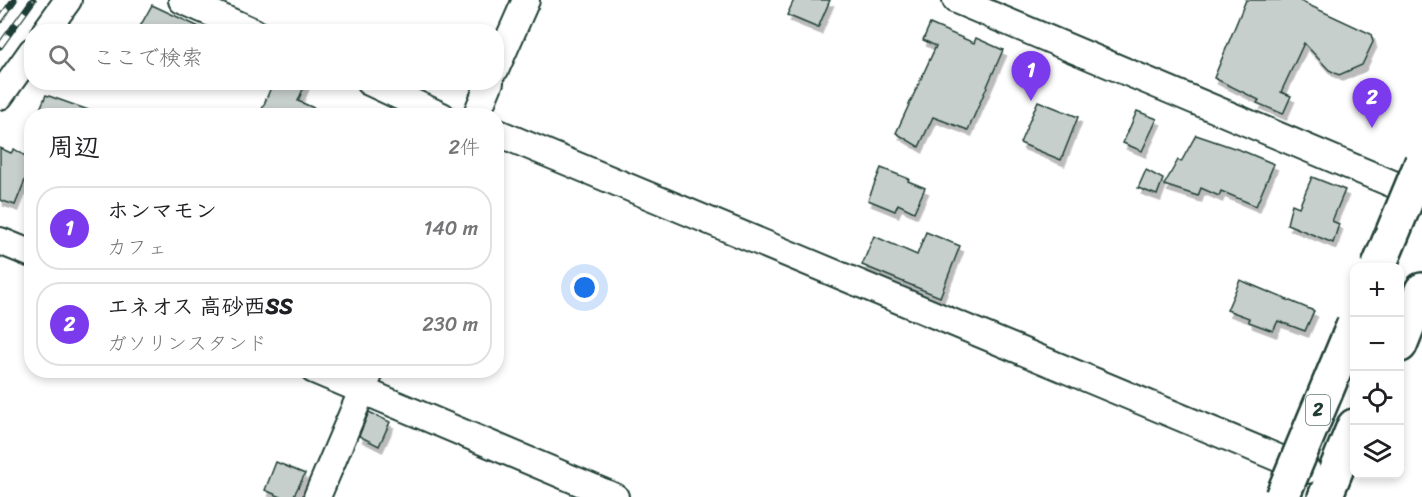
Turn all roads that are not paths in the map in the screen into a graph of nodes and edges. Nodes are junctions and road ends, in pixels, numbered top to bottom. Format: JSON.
{"nodes":[{"id":1,"x":68,"y":0,"type":"edge"},
{"id":2,"x":182,"y":0,"type":"edge"},
{"id":3,"x":526,"y":0,"type":"edge"},
{"id":4,"x":956,"y":0,"type":"edge"},
{"id":5,"x":51,"y":24,"type":"edge"},
{"id":6,"x":236,"y":24,"type":"edge"},
{"id":7,"x":504,"y":50,"type":"edge"},
{"id":8,"x":24,"y":62,"type":"edge"},
{"id":9,"x":386,"y":90,"type":"edge"},
{"id":10,"x":487,"y":90,"type":"edge"},
{"id":11,"x":0,"y":96,"type":"edge"},
{"id":12,"x":425,"y":108,"type":"edge"},
{"id":13,"x":479,"y":108,"type":"edge"},
{"id":14,"x":504,"y":135,"type":"edge"},
{"id":15,"x":1422,"y":162,"type":"edge"},
{"id":16,"x":1420,"y":191,"type":"edge"},
{"id":17,"x":0,"y":241,"type":"edge"},
{"id":18,"x":24,"y":251,"type":"edge"},
{"id":19,"x":1380,"y":263,"type":"edge"},
{"id":20,"x":1391,"y":263,"type":"edge"},
{"id":21,"x":1422,"y":263,"type":"edge"},
{"id":22,"x":1422,"y":290,"type":"edge"},
{"id":23,"x":1404,"y":307,"type":"edge"},
{"id":24,"x":1350,"y":334,"type":"edge"},
{"id":25,"x":1404,"y":335,"type":"edge"},
{"id":26,"x":1350,"y":363,"type":"edge"},
{"id":27,"x":367,"y":380,"type":"edge"},
{"id":28,"x":1350,"y":436,"type":"edge"},
{"id":29,"x":1350,"y":465,"type":"edge"},
{"id":30,"x":1301,"y":484,"type":"edge"},
{"id":31,"x":317,"y":497,"type":"edge"},
{"id":32,"x":615,"y":497,"type":"edge"},
{"id":33,"x":1282,"y":497,"type":"edge"},
{"id":34,"x":1325,"y":497,"type":"edge"},
{"id":35,"x":1337,"y":497,"type":"edge"}],
"edges":[{"from":1,"to":5,"type":"street"},
{"from":2,"to":6,"type":"street"},
{"from":3,"to":7,"type":"street"},
{"from":4,"to":16,"type":"street"},
{"from":8,"to":11,"type":"street"},
{"from":9,"to":12,"type":"street"},
{"from":10,"to":13,"type":"street"},
{"from":14,"to":30,"type":"street"},
{"from":15,"to":19,"type":"highway","bridge":true},
{"from":16,"to":20,"type":"highway"},
{"from":17,"to":18,"type":"street"},
{"from":21,"to":23,"type":"highway"},
{"from":22,"to":25,"type":"highway"},
{"from":24,"to":33,"type":"highway","number":"2","bridge":true},
{"from":26,"to":30,"type":"highway"},
{"from":27,"to":31,"type":"street"},
{"from":27,"to":32,"type":"street"},
{"from":28,"to":34,"type":"highway"},
{"from":29,"to":35,"type":"highway"}]}
